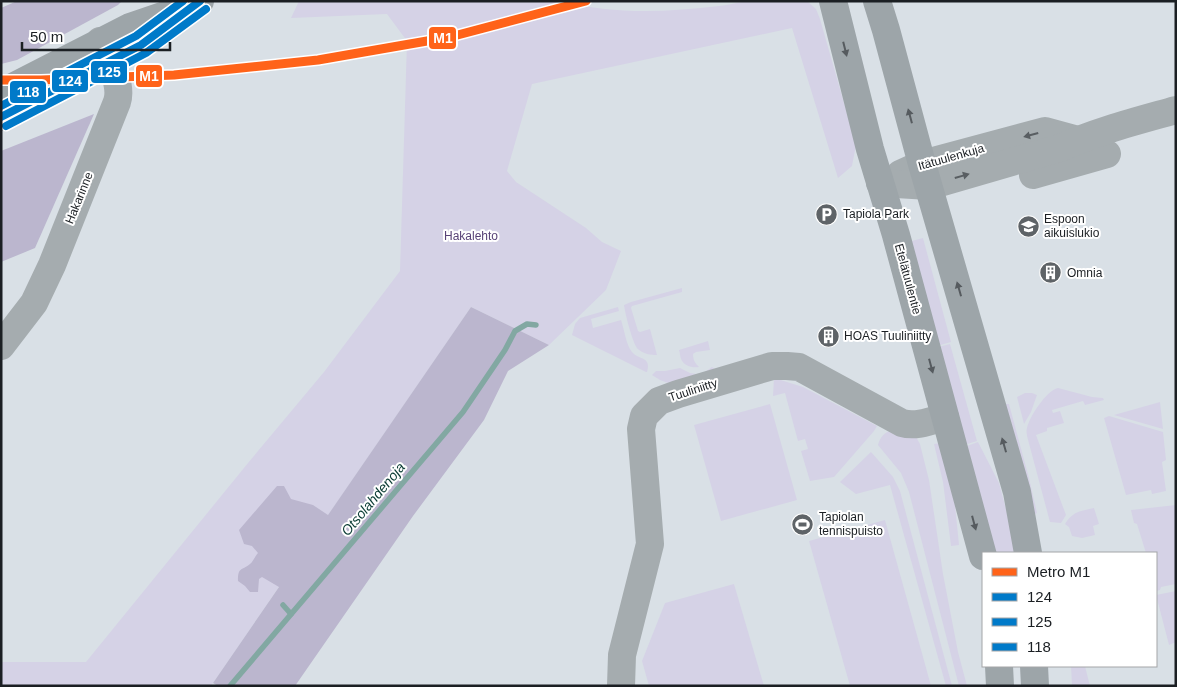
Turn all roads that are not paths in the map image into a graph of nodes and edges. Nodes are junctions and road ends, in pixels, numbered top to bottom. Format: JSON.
{"nodes":[{"id":1,"x":833,"y":1,"type":"edge"},
{"id":2,"x":877,"y":1,"type":"edge"},
{"id":3,"x":892,"y":1,"type":"edge"},
{"id":4,"x":198,"y":3,"type":"edge"},
{"id":5,"x":886,"y":30,"type":"junction"},
{"id":6,"x":105,"y":51,"type":"junction"},
{"id":7,"x":1,"y":94,"type":"edge"},
{"id":8,"x":1176,"y":110,"type":"edge"},
{"id":9,"x":1,"y":116,"type":"edge"},
{"id":10,"x":1106,"y":154,"type":"dead end"},
{"id":11,"x":926,"y":175,"type":"junction"},
{"id":12,"x":880,"y":183,"type":"junction"},
{"id":13,"x":979,"y":191,"type":"dead end"},
{"id":14,"x":1,"y":346,"type":"edge"},
{"id":15,"x":945,"y":417,"type":"junction"},
{"id":16,"x":982,"y":552,"type":"edge"},
{"id":17,"x":1028,"y":552,"type":"edge"},
{"id":18,"x":998,"y":667,"type":"edge"},
{"id":19,"x":1034,"y":667,"type":"edge"},
{"id":20,"x":621,"y":686,"type":"edge"},
{"id":21,"x":1000,"y":686,"type":"edge"},
{"id":22,"x":1035,"y":686,"type":"edge"}],
"edges":[{"from":1,"to":12,"type":"main road","name":"Etelätuulentie","one_way":true},
{"from":2,"to":5,"type":"main road"},
{"from":3,"to":5,"type":"main road"},
{"from":4,"to":6,"type":"main road"},
{"from":11,"to":5,"type":"main road","one_way":true},
{"from":6,"to":7,"type":"main road"},
{"from":6,"to":9,"type":"main road"},
{"from":6,"to":14,"type":"street","name":"Hakarinne"},
{"from":8,"to":11,"type":"street","name":"Itätuulenkuja"},
{"from":10,"to":13,"type":"street"},
{"from":11,"to":12,"type":"street","name":"Itätuulenkuja"},
{"from":17,"to":11,"type":"main road","one_way":true},
{"from":12,"to":15,"type":"main road","name":"Etelätuulentie","one_way":true},
{"from":15,"to":16,"type":"main road","name":"Etelätuulentie","one_way":true},
{"from":15,"to":20,"type":"street","name":"Tuuliniitty"},
{"from":18,"to":21,"type":"main road"},
{"from":19,"to":22,"type":"main road"}]}
